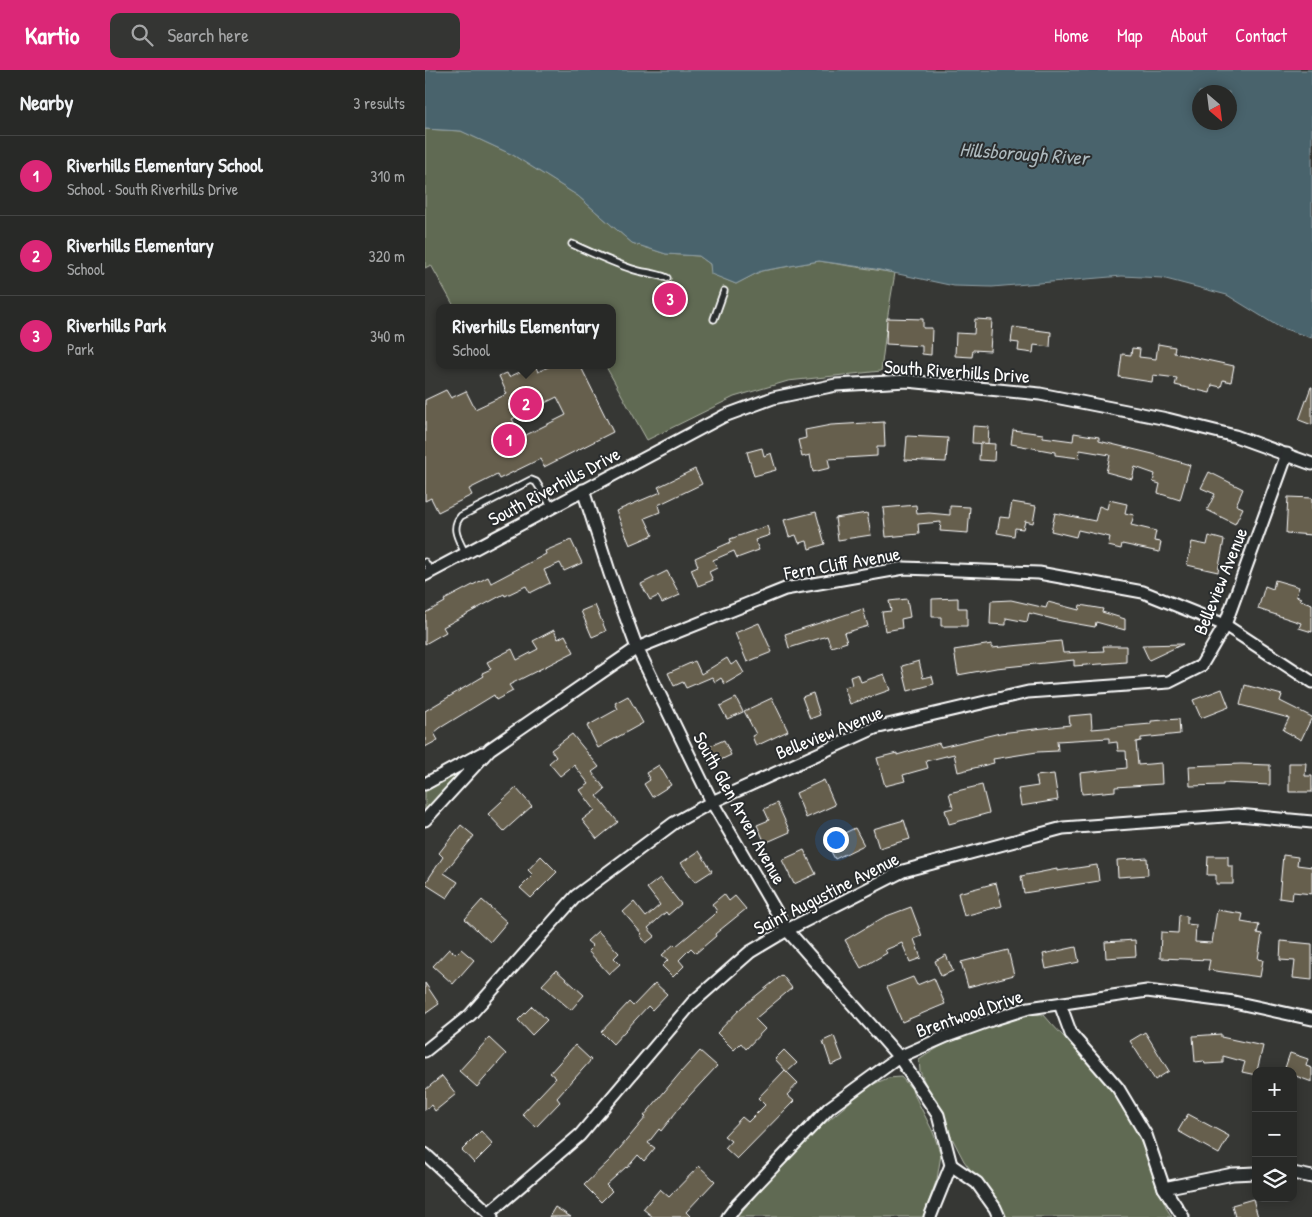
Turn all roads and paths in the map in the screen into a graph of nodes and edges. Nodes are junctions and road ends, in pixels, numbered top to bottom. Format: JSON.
{"nodes":[{"id":1,"x":572,"y":244,"type":"dead end"},
{"id":2,"x":667,"y":278,"type":"dead end"},
{"id":3,"x":724,"y":290,"type":"dead end"},
{"id":4,"x":714,"y":319,"type":"dead end"},
{"id":5,"x":1287,"y":454,"type":"junction"},
{"id":6,"x":1312,"y":464,"type":"edge"},
{"id":7,"x":583,"y":490,"type":"junction"},
{"id":8,"x":552,"y":507,"type":"junction"},
{"id":9,"x":465,"y":553,"type":"junction"},
{"id":10,"x":427,"y":569,"type":"edge"},
{"id":11,"x":1225,"y":625,"type":"junction"},
{"id":12,"x":637,"y":648,"type":"junction"},
{"id":13,"x":1312,"y":682,"type":"edge"},
{"id":14,"x":490,"y":749,"type":"junction"},
{"id":15,"x":425,"y":784,"type":"edge"},
{"id":16,"x":712,"y":802,"type":"junction"},
{"id":17,"x":425,"y":820,"type":"edge"},
{"id":18,"x":1312,"y":822,"type":"edge"},
{"id":19,"x":787,"y":930,"type":"junction"},
{"id":20,"x":1061,"y":1004,"type":"junction"},
{"id":21,"x":1312,"y":1020,"type":"edge"},
{"id":22,"x":425,"y":1051,"type":"edge"},
{"id":23,"x":899,"y":1057,"type":"junction"},
{"id":24,"x":425,"y":1154,"type":"edge"},
{"id":25,"x":951,"y":1165,"type":"junction"},
{"id":26,"x":1252,"y":1173,"type":"edge"},
{"id":27,"x":1297,"y":1174,"type":"edge"},
{"id":28,"x":1312,"y":1177,"type":"edge"},
{"id":29,"x":1164,"y":1188,"type":"junction"},
{"id":30,"x":491,"y":1215,"type":"edge"},
{"id":31,"x":728,"y":1217,"type":"edge"},
{"id":32,"x":929,"y":1217,"type":"edge"},
{"id":33,"x":999,"y":1217,"type":"edge"},
{"id":34,"x":1183,"y":1217,"type":"edge"}],
"edges":[{"from":1,"to":2,"type":"lane"},
{"from":3,"to":4,"type":"lane"},
{"from":5,"to":6,"type":"street","name":"South Riverhills Drive"},
{"from":5,"to":7,"type":"street","name":"South Riverhills Drive"},
{"from":5,"to":11,"type":"street","name":"Belleview Avenue"},
{"from":7,"to":8,"type":"street","name":"South Riverhills Drive"},
{"from":7,"to":12,"type":"street","name":"South Glen Arven Avenue"},
{"from":8,"to":9,"type":"street","name":"South Riverhills Drive"},
{"from":8,"to":9,"type":"lane"},
{"from":9,"to":10,"type":"street","name":"South Riverhills Drive"},
{"from":11,"to":12,"type":"street","name":"Fern Cliff Avenue"},
{"from":11,"to":13,"type":"street","name":"Fern Cliff Avenue"},
{"from":11,"to":16,"type":"street","name":"Belleview Avenue"},
{"from":12,"to":14,"type":"street","name":"Fern Cliff Avenue"},
{"from":12,"to":16,"type":"street","name":"South Glen Arven Avenue"},
{"from":14,"to":15,"type":"street"},
{"from":14,"to":17,"type":"street","name":"Fern Cliff Avenue"},
{"from":16,"to":19,"type":"street","name":"South Glen Arven Avenue"},
{"from":16,"to":22,"type":"street","name":"Belleview Avenue"},
{"from":18,"to":19,"type":"street","name":"Saint Augustine Avenue"},
{"from":19,"to":23,"type":"street","name":"South Glen Arven Avenue"},
{"from":19,"to":30,"type":"street","name":"Saint Augustine Avenue"},
{"from":20,"to":21,"type":"street","name":"Brentwood Drive"},
{"from":20,"to":23,"type":"street","name":"Brentwood Drive"},
{"from":20,"to":29,"type":"street"},
{"from":23,"to":25,"type":"street","name":"South Glen Arven Avenue"},
{"from":23,"to":31,"type":"street","name":"Brentwood Drive"},
{"from":24,"to":30,"type":"street"},
{"from":25,"to":32,"type":"street"},
{"from":25,"to":33,"type":"street"},
{"from":26,"to":29,"type":"street"},
{"from":27,"to":28,"type":"street"},
{"from":29,"to":34,"type":"street"}]}
